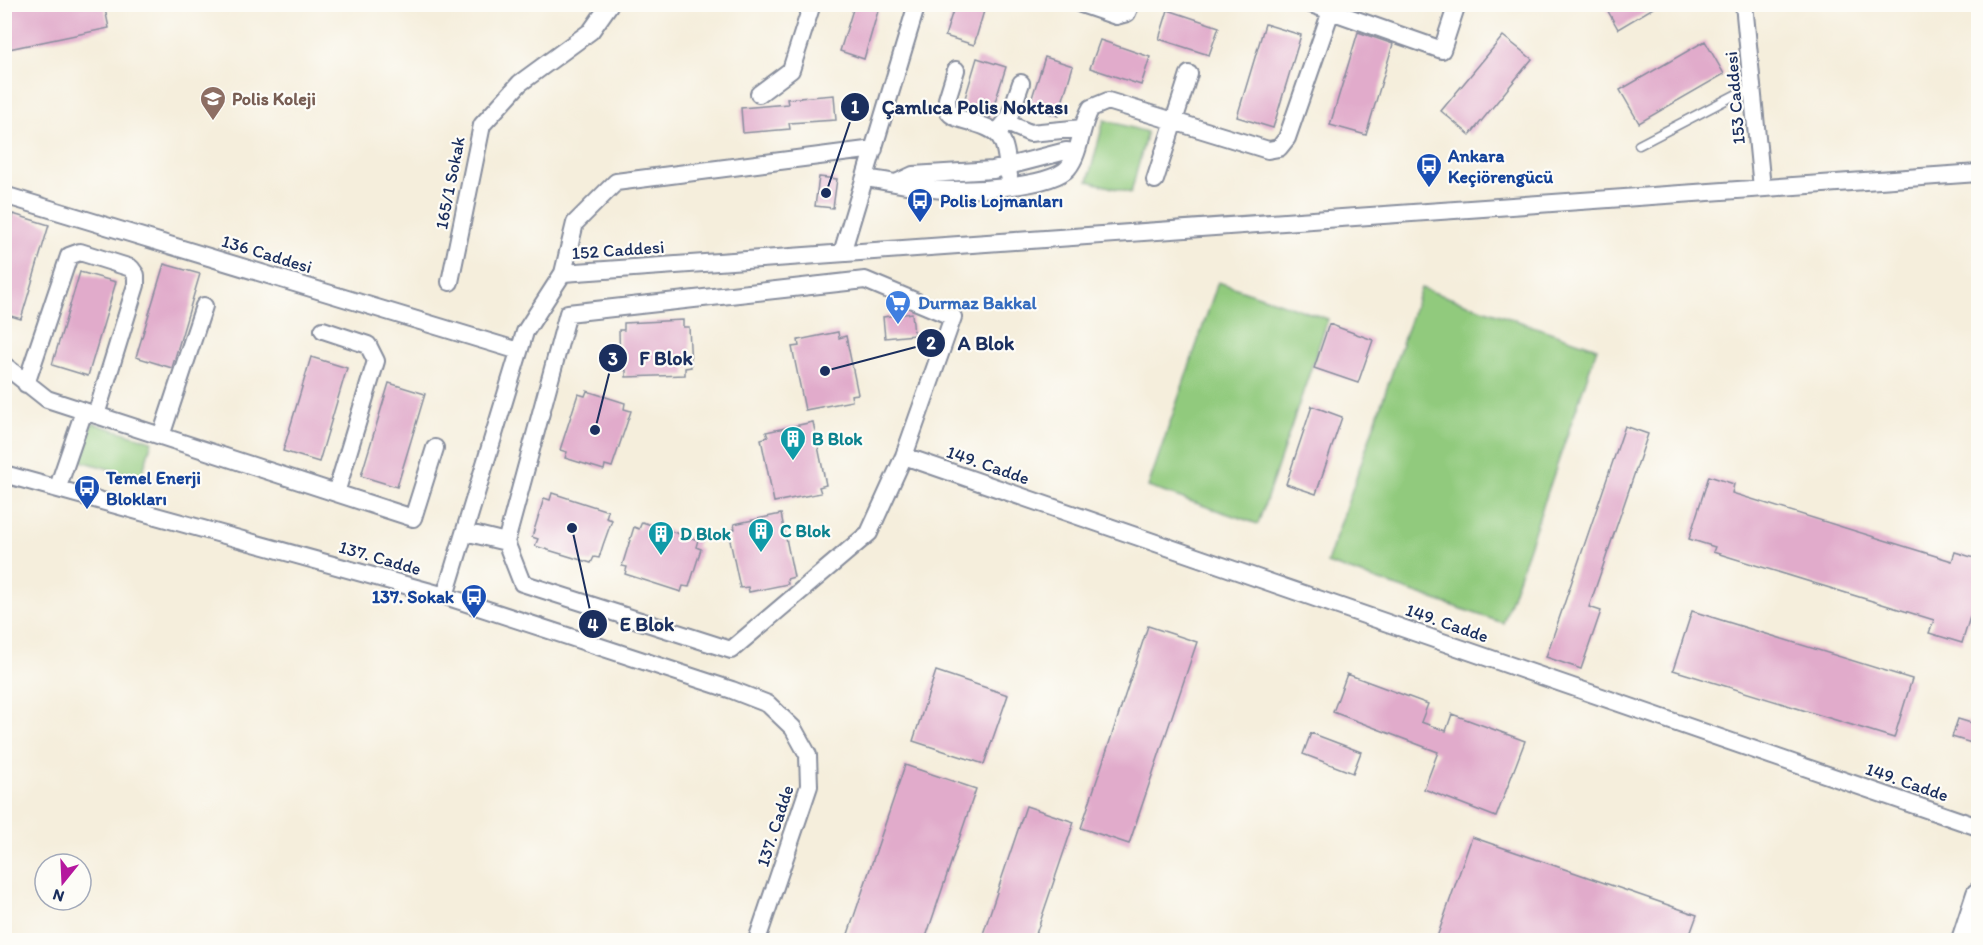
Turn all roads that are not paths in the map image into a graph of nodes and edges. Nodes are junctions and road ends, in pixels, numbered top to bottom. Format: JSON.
{"nodes":[{"id":1,"x":610,"y":4,"type":"edge"},
{"id":2,"x":812,"y":4,"type":"edge"},
{"id":3,"x":917,"y":4,"type":"edge"},
{"id":4,"x":1081,"y":4,"type":"edge"},
{"id":5,"x":1131,"y":4,"type":"edge"},
{"id":6,"x":1457,"y":4,"type":"edge"},
{"id":7,"x":1744,"y":4,"type":"edge"},
{"id":8,"x":1319,"y":7,"type":"edge"},
{"id":9,"x":956,"y":70,"type":"dead end"},
{"id":10,"x":1189,"y":74,"type":"dead end"},
{"id":11,"x":1021,"y":83,"type":"dead end"},
{"id":12,"x":1754,"y":91,"type":"junction"},
{"id":13,"x":759,"y":94,"type":"dead end"},
{"id":14,"x":1174,"y":121,"type":"junction"},
{"id":15,"x":1002,"y":127,"type":"junction"},
{"id":16,"x":1083,"y":128,"type":"junction"},
{"id":17,"x":1640,"y":145,"type":"dead end"},
{"id":18,"x":874,"y":149,"type":"junction"},
{"id":19,"x":1075,"y":152,"type":"junction"},
{"id":20,"x":1008,"y":167,"type":"junction"},
{"id":21,"x":1978,"y":173,"type":"edge"},
{"id":22,"x":865,"y":178,"type":"junction"},
{"id":23,"x":1155,"y":180,"type":"dead end"},
{"id":24,"x":897,"y":182,"type":"junction"},
{"id":25,"x":1010,"y":186,"type":"junction"},
{"id":26,"x":1762,"y":188,"type":"junction"},
{"id":27,"x":4,"y":195,"type":"edge"},
{"id":28,"x":842,"y":253,"type":"junction"},
{"id":29,"x":563,"y":273,"type":"junction"},
{"id":30,"x":450,"y":282,"type":"dead end"},
{"id":31,"x":204,"y":306,"type":"dead end"},
{"id":32,"x":323,"y":330,"type":"dead end"},
{"id":33,"x":519,"y":351,"type":"junction"},
{"id":34,"x":4,"y":365,"type":"edge"},
{"id":35,"x":26,"y":384,"type":"junction"},
{"id":36,"x":90,"y":413,"type":"junction"},
{"id":37,"x":161,"y":436,"type":"junction"},
{"id":38,"x":435,"y":448,"type":"dead end"},
{"id":39,"x":904,"y":456,"type":"junction"},
{"id":40,"x":4,"y":474,"type":"edge"},
{"id":41,"x":58,"y":487,"type":"junction"},
{"id":42,"x":336,"y":493,"type":"junction"},
{"id":43,"x":465,"y":532,"type":"junction"},
{"id":44,"x":506,"y":542,"type":"junction"},
{"id":45,"x":445,"y":596,"type":"junction"},
{"id":46,"x":1978,"y":827,"type":"edge"},
{"id":47,"x":1978,"y":894,"type":"edge"},
{"id":48,"x":757,"y":940,"type":"edge"},
{"id":49,"x":1963,"y":940,"type":"edge"}],
"edges":[{"from":1,"to":30,"type":"street","name":"165/1 Sokak"},
{"from":2,"to":13,"type":"street"},
{"from":3,"to":18,"type":"street"},
{"from":4,"to":5,"type":"street"},
{"from":6,"to":8,"type":"street"},
{"from":7,"to":12,"type":"street","name":"153 Caddesi"},
{"from":8,"to":14,"type":"street"},
{"from":9,"to":15,"type":"street"},
{"from":10,"to":14,"type":"street"},
{"from":11,"to":15,"type":"street"},
{"from":12,"to":17,"type":"lane"},
{"from":12,"to":26,"type":"street","name":"153 Caddesi"},
{"from":14,"to":16,"type":"street"},
{"from":14,"to":23,"type":"street"},
{"from":15,"to":16,"type":"street"},
{"from":15,"to":20,"type":"street"},
{"from":16,"to":19,"type":"street"},
{"from":18,"to":22,"type":"street"},
{"from":18,"to":29,"type":"street"},
{"from":19,"to":20,"type":"street"},
{"from":19,"to":25,"type":"street"},
{"from":20,"to":24,"type":"street"},
{"from":20,"to":25,"type":"street"},
{"from":21,"to":26,"type":"street","name":"152 Caddesi"},
{"from":22,"to":24,"type":"street"},
{"from":22,"to":28,"type":"street"},
{"from":24,"to":25,"type":"street"},
{"from":26,"to":28,"type":"street","name":"152 Caddesi"},
{"from":27,"to":33,"type":"street","name":"136 Caddesi"},
{"from":28,"to":29,"type":"street","name":"152 Caddesi"},
{"from":29,"to":33,"type":"street","name":"152 Caddesi"},
{"from":31,"to":37,"type":"street"},
{"from":32,"to":42,"type":"street"},
{"from":33,"to":43,"type":"street","name":"152 Caddesi"},
{"from":34,"to":35,"type":"street"},
{"from":35,"to":36,"type":"street"},
{"from":35,"to":36,"type":"street"},
{"from":36,"to":37,"type":"street"},
{"from":36,"to":41,"type":"street"},
{"from":37,"to":42,"type":"street"},
{"from":38,"to":42,"type":"street"},
{"from":39,"to":44,"type":"street"},
{"from":39,"to":44,"type":"street"},
{"from":39,"to":46,"type":"street","name":"149. Cadde"},
{"from":40,"to":41,"type":"street","name":"137. Cadde"},
{"from":41,"to":45,"type":"street","name":"137. Cadde"},
{"from":43,"to":44,"type":"street"},
{"from":43,"to":45,"type":"street","name":"152 Caddesi"},
{"from":45,"to":48,"type":"street","name":"137. Cadde"},
{"from":47,"to":49,"type":"street"}]}
